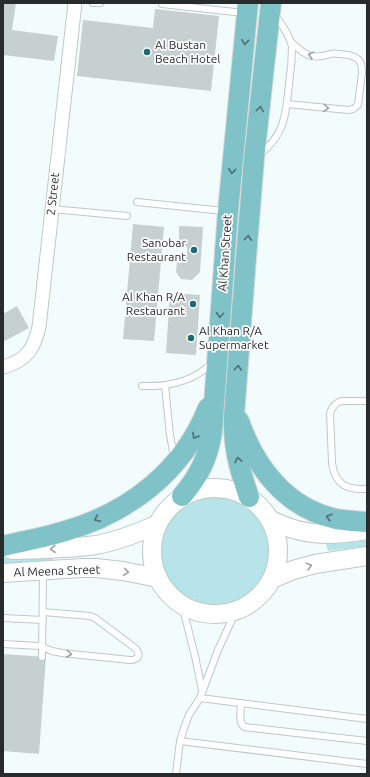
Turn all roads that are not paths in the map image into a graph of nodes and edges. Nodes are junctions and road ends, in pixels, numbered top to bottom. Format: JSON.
{"nodes":[{"id":1,"x":75,"y":3,"type":"edge"},
{"id":2,"x":93,"y":3,"type":"edge"},
{"id":3,"x":100,"y":3,"type":"edge"},
{"id":4,"x":162,"y":4,"type":"edge"},
{"id":5,"x":270,"y":6,"type":"edge"},
{"id":6,"x":248,"y":8,"type":"edge"},
{"id":7,"x":292,"y":43,"type":"junction"},
{"id":8,"x":287,"y":104,"type":"junction"},
{"id":9,"x":254,"y":159,"type":"junction"},
{"id":10,"x":136,"y":202,"type":"dead end"},
{"id":11,"x":52,"y":209,"type":"junction"},
{"id":12,"x":228,"y":211,"type":"junction"},
{"id":13,"x":128,"y":216,"type":"dead end"},
{"id":14,"x":216,"y":359,"type":"junction"},
{"id":15,"x":3,"y":368,"type":"edge"},
{"id":16,"x":165,"y":385,"type":"junction"},
{"id":17,"x":142,"y":386,"type":"dead end"},
{"id":18,"x":215,"y":387,"type":"junction"},
{"id":19,"x":367,"y":400,"type":"edge"},
{"id":20,"x":235,"y":407,"type":"junction"},
{"id":21,"x":176,"y":463,"type":"junction"},
{"id":22,"x":367,"y":489,"type":"edge"},
{"id":23,"x":182,"y":496,"type":"junction"},
{"id":24,"x":249,"y":497,"type":"junction"},
{"id":25,"x":271,"y":520,"type":"junction"},
{"id":26,"x":367,"y":522,"type":"edge"},
{"id":27,"x":158,"y":524,"type":"junction"},
{"id":28,"x":367,"y":530,"type":"edge"},
{"id":29,"x":3,"y":546,"type":"edge"},
{"id":30,"x":3,"y":550,"type":"edge"},
{"id":31,"x":367,"y":556,"type":"edge"},
{"id":32,"x":43,"y":571,"type":"junction"},
{"id":33,"x":3,"y":573,"type":"edge"},
{"id":34,"x":158,"y":578,"type":"junction"},
{"id":35,"x":272,"y":579,"type":"junction"},
{"id":36,"x":182,"y":605,"type":"junction"},
{"id":37,"x":236,"y":611,"type":"junction"},
{"id":38,"x":43,"y":612,"type":"junction"},
{"id":39,"x":3,"y":618,"type":"edge"},
{"id":40,"x":43,"y":620,"type":"junction"},
{"id":41,"x":3,"y":644,"type":"edge"},
{"id":42,"x":43,"y":647,"type":"junction"},
{"id":43,"x":42,"y":657,"type":"dead end"},
{"id":44,"x":201,"y":694,"type":"junction"},
{"id":45,"x":241,"y":703,"type":"junction"},
{"id":46,"x":367,"y":719,"type":"edge"},
{"id":47,"x":180,"y":741,"type":"junction"},
{"id":48,"x":367,"y":741,"type":"edge"},
{"id":49,"x":367,"y":764,"type":"edge"},
{"id":50,"x":176,"y":774,"type":"edge"}],
"edges":[{"from":1,"to":11,"type":"street","name":"2 Street"},
{"from":2,"to":3,"type":"lane"},
{"from":4,"to":6,"type":"lane"},
{"from":5,"to":7,"type":"lane"},
{"from":9,"to":5,"type":"main road","name":"Al Khan Street","one_way":true},
{"from":6,"to":12,"type":"main road","name":"Al Khan Street","one_way":true},
{"from":7,"to":8,"type":"lane"},
{"from":8,"to":7,"type":"lane","one_way":true},
{"from":8,"to":9,"type":"lane"},
{"from":20,"to":9,"type":"main road","name":"Al Khan Street","one_way":true},
{"from":10,"to":12,"type":"lane"},
{"from":11,"to":13,"type":"lane"},
{"from":11,"to":15,"type":"street","name":"2 Street"},
{"from":12,"to":14,"type":"main road","name":"Al Khan Street","one_way":true},
{"from":14,"to":16,"type":"lane"},
{"from":14,"to":18,"type":"main road","name":"Al Khan Street"},
{"from":16,"to":17,"type":"lane"},
{"from":16,"to":21,"type":"lane"},
{"from":18,"to":21,"type":"main road","one_way":true},
{"from":18,"to":23,"type":"main road","name":"Al Khan Street"},
{"from":19,"to":22,"type":"lane"},
{"from":24,"to":20,"type":"main road","name":"Al Khan Street","one_way":true},
{"from":26,"to":20,"type":"main road","one_way":true},
{"from":21,"to":29,"type":"main road","one_way":true},
{"from":23,"to":24,"type":"main road"},
{"from":23,"to":27,"type":"main road"},
{"from":24,"to":25,"type":"main road"},
{"from":25,"to":28,"type":"main road"},
{"from":25,"to":35,"type":"main road"},
{"from":27,"to":30,"type":"main road","name":"Al Meena Street","one_way":true},
{"from":27,"to":34,"type":"main road"},
{"from":35,"to":31,"type":"main road","one_way":true},
{"from":32,"to":33,"type":"main road","name":"Al Meena Street"},
{"from":32,"to":34,"type":"main road","name":"Al Meena Street","one_way":true},
{"from":32,"to":38,"type":"lane"},
{"from":34,"to":36,"type":"main road"},
{"from":35,"to":37,"type":"main road"},
{"from":36,"to":37,"type":"main road"},
{"from":36,"to":44,"type":"lane"},
{"from":37,"to":44,"type":"lane"},
{"from":38,"to":40,"type":"lane"},
{"from":42,"to":38,"type":"lane","one_way":true},
{"from":39,"to":40,"type":"lane"},
{"from":40,"to":42,"type":"lane"},
{"from":41,"to":42,"type":"lane"},
{"from":42,"to":43,"type":"lane"},
{"from":44,"to":45,"type":"lane"},
{"from":44,"to":47,"type":"lane"},
{"from":45,"to":46,"type":"lane"},
{"from":45,"to":48,"type":"lane"},
{"from":47,"to":49,"type":"lane"},
{"from":47,"to":50,"type":"lane"}]}
